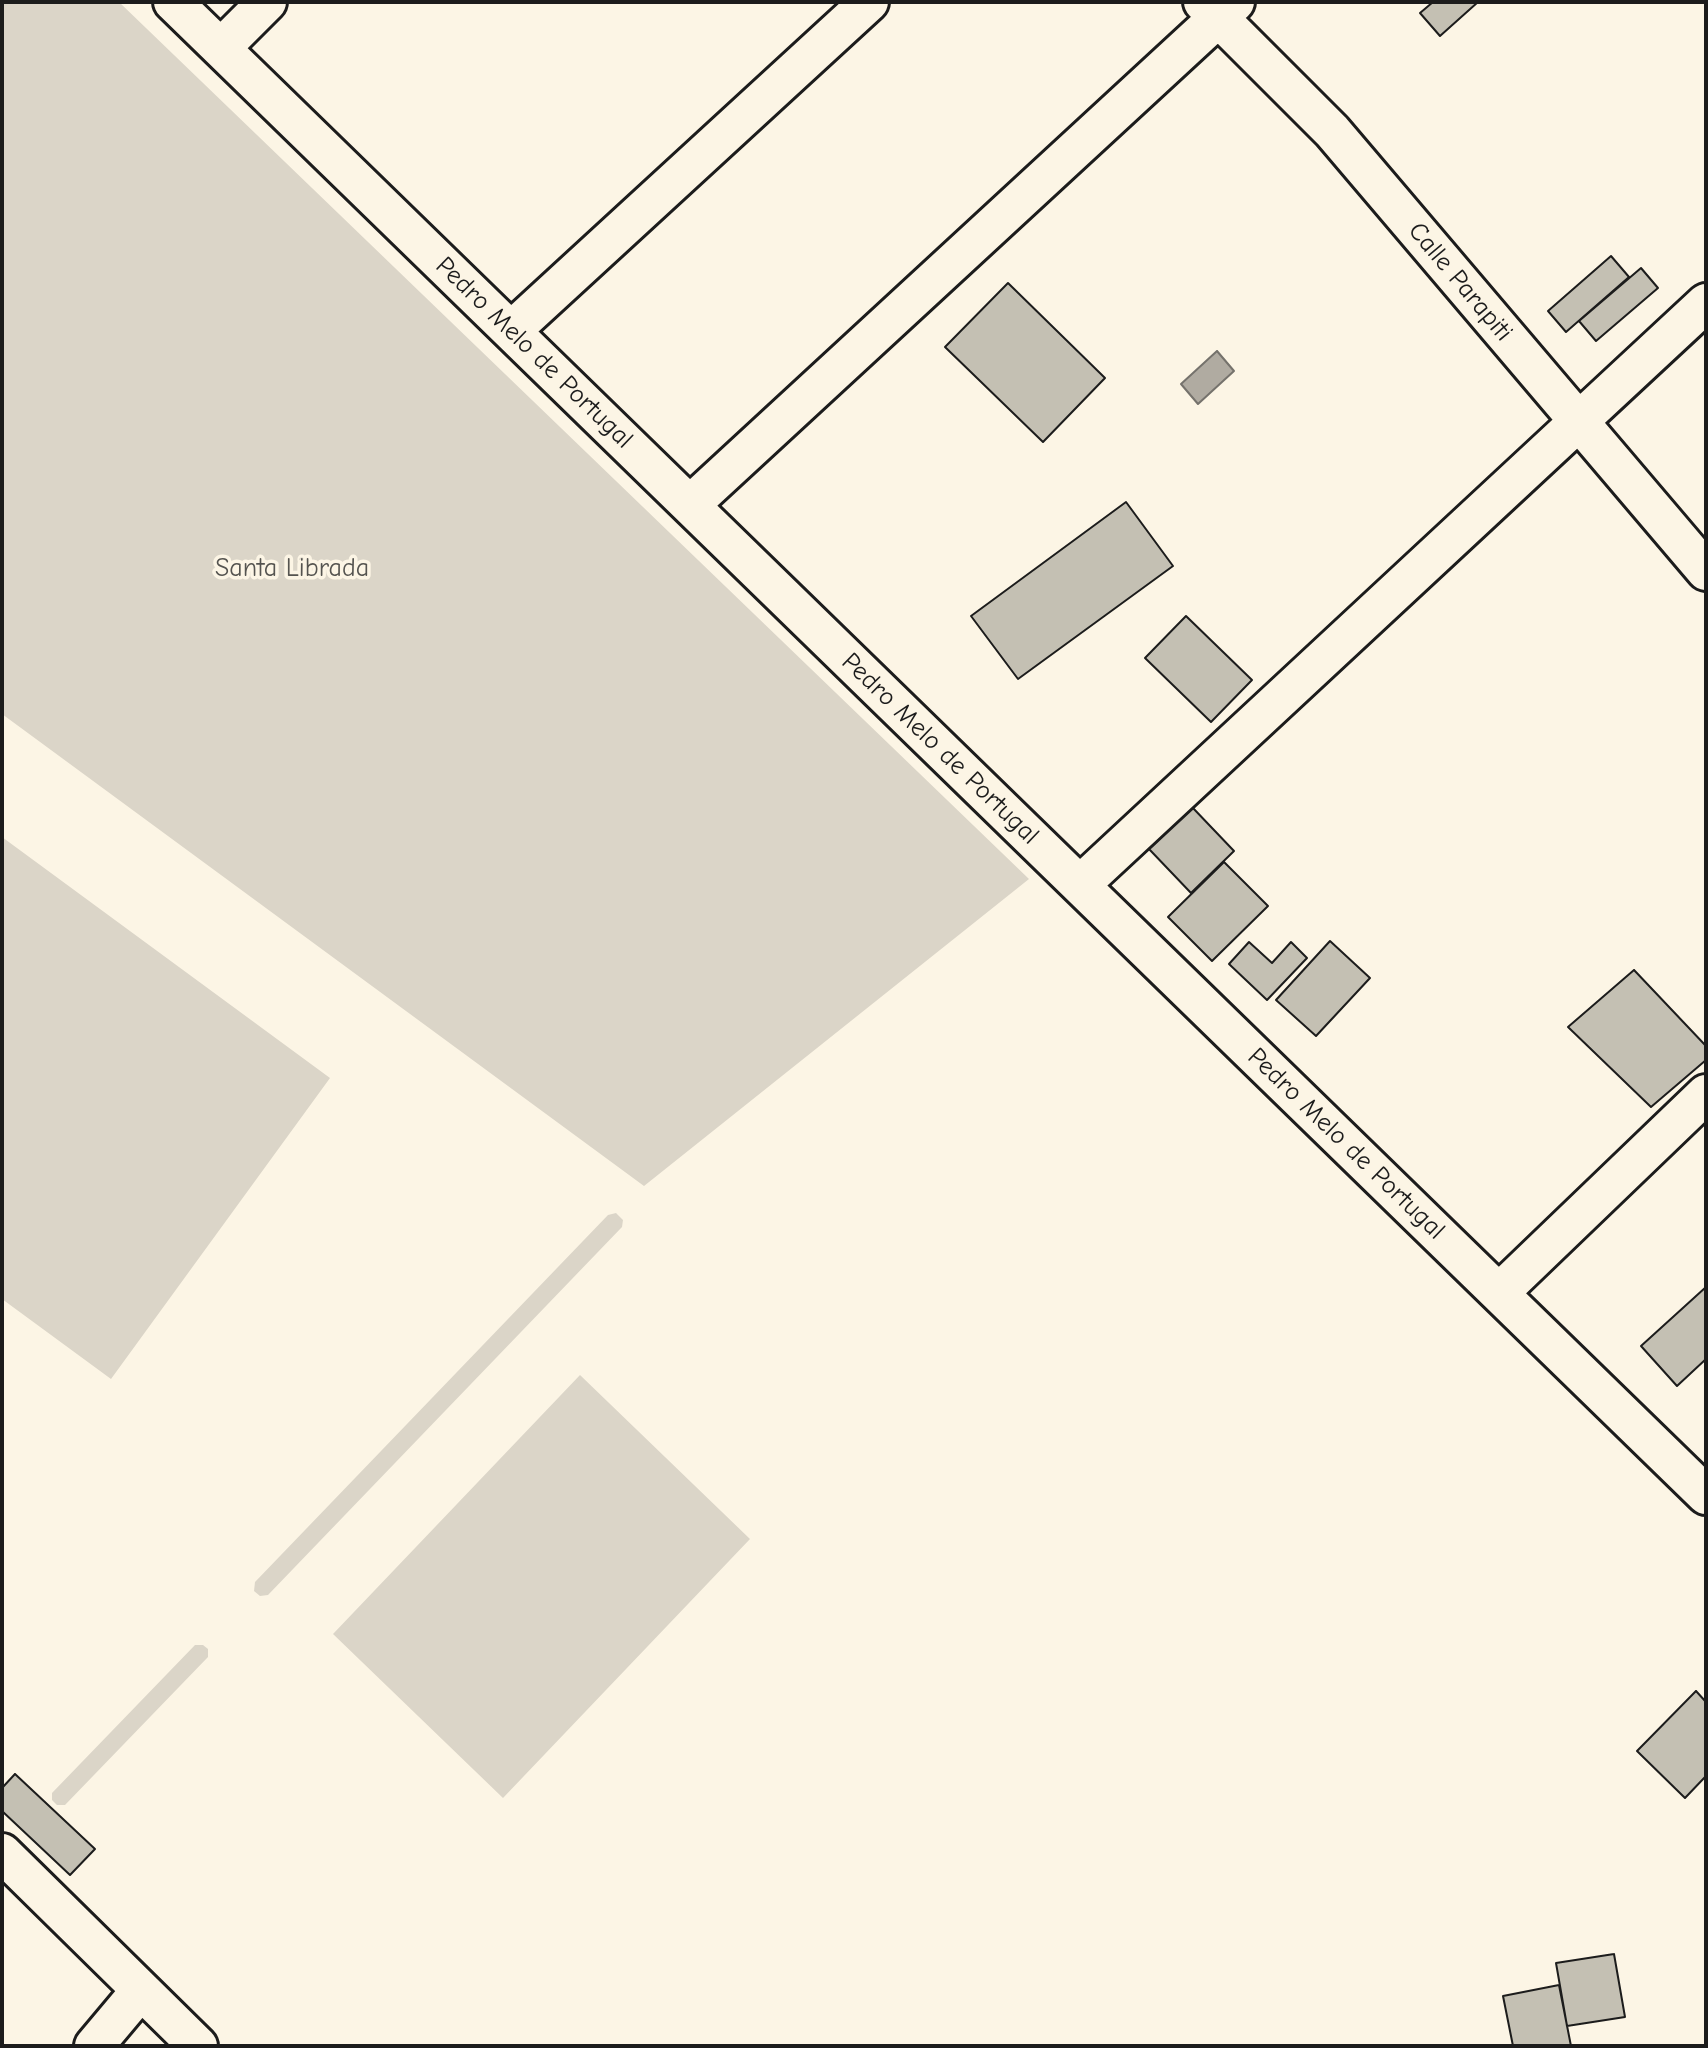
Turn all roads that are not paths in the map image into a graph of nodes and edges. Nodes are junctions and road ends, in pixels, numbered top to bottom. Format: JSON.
{"nodes":[{"id":1,"x":173,"y":2,"type":"edge"},
{"id":2,"x":267,"y":2,"type":"edge"},
{"id":3,"x":869,"y":2,"type":"edge"},
{"id":4,"x":1219,"y":7,"type":"edge"},
{"id":5,"x":221,"y":48,"type":"junction"},
{"id":6,"x":1706,"y":303,"type":"edge"},
{"id":7,"x":511,"y":331,"type":"junction"},
{"id":8,"x":1578,"y":422,"type":"junction"},
{"id":9,"x":690,"y":505,"type":"junction"},
{"id":10,"x":1706,"y":571,"type":"edge"},
{"id":11,"x":1080,"y":885,"type":"junction"},
{"id":12,"x":1706,"y":1094,"type":"edge"},
{"id":13,"x":1499,"y":1293,"type":"junction"},
{"id":14,"x":1706,"y":1495,"type":"edge"},
{"id":15,"x":9,"y":1870,"type":"edge"},
{"id":16,"x":141,"y":1990,"type":"junction"},
{"id":17,"x":94,"y":2046,"type":"edge"},
{"id":18,"x":198,"y":2046,"type":"edge"}],
"edges":[{"from":1,"to":5,"type":"street","name":"Pedro Melo de Portugal"},
{"from":2,"to":5,"type":"street"},
{"from":3,"to":7,"type":"street"},
{"from":4,"to":8,"type":"street","name":"Calle Parapiti"},
{"from":4,"to":9,"type":"street"},
{"from":5,"to":7,"type":"street","name":"Pedro Melo de Portugal"},
{"from":6,"to":8,"type":"street"},
{"from":7,"to":9,"type":"street","name":"Pedro Melo de Portugal"},
{"from":8,"to":10,"type":"street","name":"Calle Parapiti"},
{"from":8,"to":11,"type":"street"},
{"from":9,"to":11,"type":"street","name":"Pedro Melo de Portugal"},
{"from":11,"to":13,"type":"street","name":"Pedro Melo de Portugal"},
{"from":12,"to":13,"type":"street"},
{"from":13,"to":14,"type":"street","name":"Pedro Melo de Portugal"},
{"from":15,"to":16,"type":"street"},
{"from":16,"to":17,"type":"street"},
{"from":16,"to":18,"type":"street"}]}
